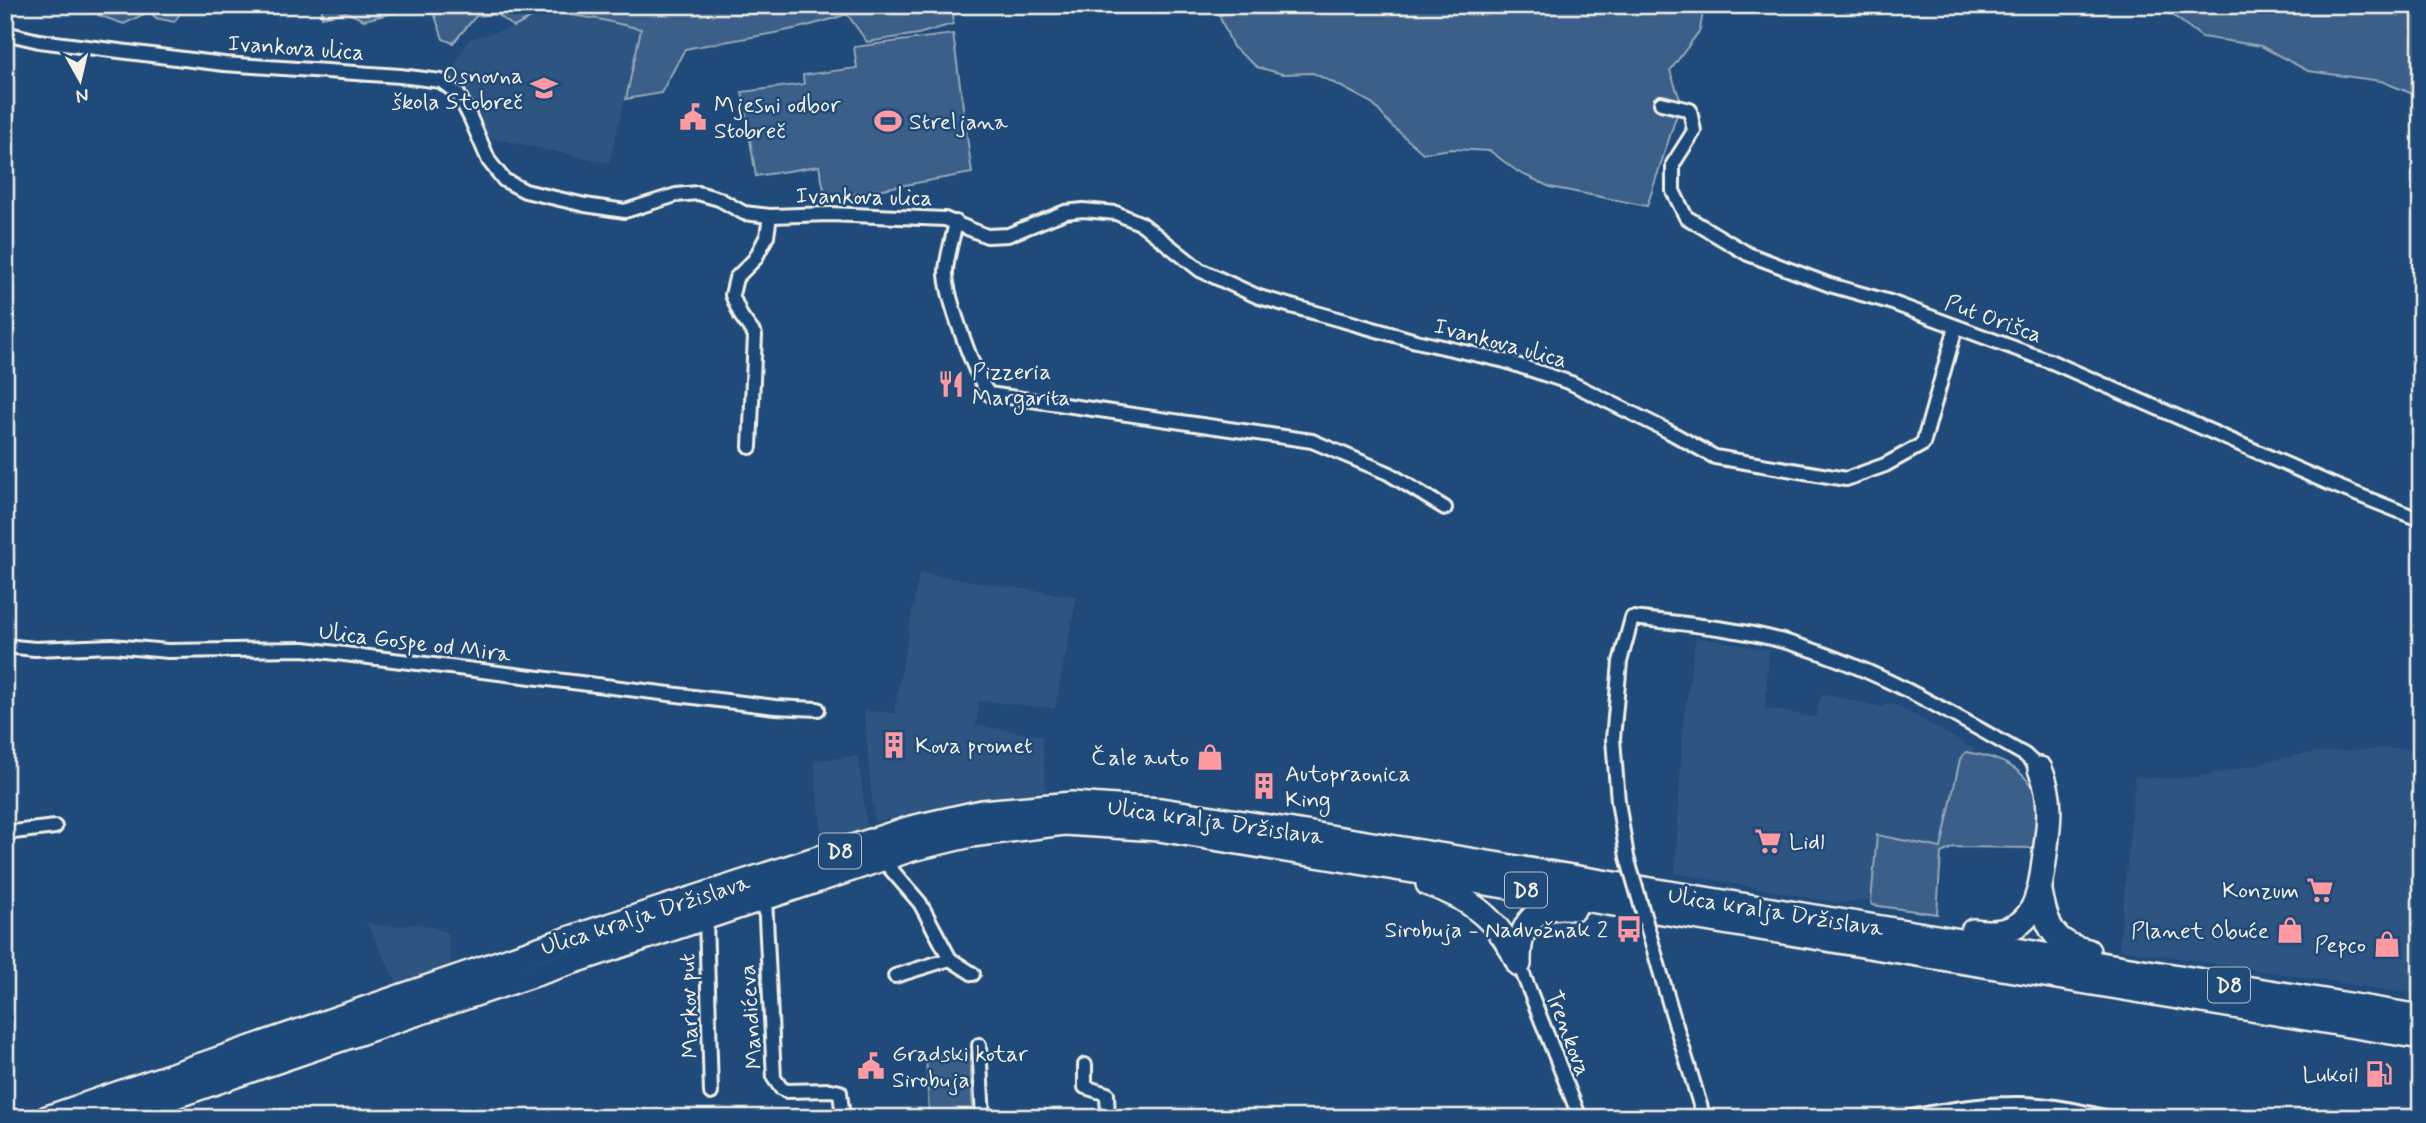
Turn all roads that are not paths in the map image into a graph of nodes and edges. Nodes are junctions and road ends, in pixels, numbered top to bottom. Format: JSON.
{"nodes":[{"id":1,"x":5,"y":33,"type":"edge"},
{"id":2,"x":1661,"y":103,"type":"dead end"},
{"id":3,"x":770,"y":216,"type":"junction"},
{"id":4,"x":956,"y":222,"type":"junction"},
{"id":5,"x":1956,"y":327,"type":"junction"},
{"id":6,"x":750,"y":447,"type":"dead end"},
{"id":7,"x":1446,"y":508,"type":"dead end"},
{"id":8,"x":2421,"y":520,"type":"edge"},
{"id":9,"x":5,"y":646,"type":"edge"},
{"id":10,"x":818,"y":709,"type":"dead end"},
{"id":11,"x":2040,"y":769,"type":"joint"},
{"id":12,"x":55,"y":827,"type":"dead end"},
{"id":13,"x":5,"y":833,"type":"edge"},
{"id":14,"x":882,"y":859,"type":"junction"},
{"id":15,"x":1391,"y":868,"type":"junction"},
{"id":16,"x":2040,"y":891,"type":"junction"},
{"id":17,"x":765,"y":898,"type":"junction"},
{"id":18,"x":1621,"y":906,"type":"junction"},
{"id":19,"x":706,"y":918,"type":"junction"},
{"id":20,"x":1905,"y":932,"type":"junction"},
{"id":21,"x":950,"y":959,"type":"junction"},
{"id":22,"x":1519,"y":964,"type":"junction"},
{"id":23,"x":2114,"y":966,"type":"junction"},
{"id":24,"x":973,"y":974,"type":"dead end"},
{"id":25,"x":895,"y":976,"type":"dead end"},
{"id":26,"x":2421,"y":1017,"type":"edge"},
{"id":27,"x":2421,"y":1037,"type":"edge"},
{"id":28,"x":979,"y":1045,"type":"dead end"},
{"id":29,"x":1085,"y":1065,"type":"dead end"},
{"id":30,"x":711,"y":1093,"type":"dead end"},
{"id":31,"x":47,"y":1118,"type":"edge"},
{"id":32,"x":111,"y":1118,"type":"edge"},
{"id":33,"x":843,"y":1118,"type":"edge"},
{"id":34,"x":983,"y":1118,"type":"edge"},
{"id":35,"x":1108,"y":1118,"type":"edge"},
{"id":36,"x":1580,"y":1118,"type":"edge"},
{"id":37,"x":1704,"y":1118,"type":"edge"},
{"id":38,"x":1905,"y":1118,"type":"edge"},
{"id":39,"x":2110,"y":1118,"type":"edge"}],
"edges":[{"from":1,"to":3,"type":"street","name":"Ivankova ulica"},
{"from":2,"to":5,"type":"street","name":"Put Orišca"},
{"from":3,"to":4,"type":"street","name":"Ivankova ulica"},
{"from":3,"to":6,"type":"street","name":"Ivankova ulica"},
{"from":4,"to":5,"type":"street","name":"Ivankova ulica"},
{"from":4,"to":7,"type":"street","name":"Ivankova ulica"},
{"from":5,"to":8,"type":"street","name":"Put Orišca"},
{"from":9,"to":10,"type":"street","name":"Ulica Gospe od Mira"},
{"from":11,"to":16,"type":"highway"},
{"from":11,"to":37,"type":"street","bridge":true},
{"from":12,"to":13,"type":"street"},
{"from":14,"to":15,"type":"highway","name":"Ulica kralja Držislava","number":"D8"},
{"from":14,"to":17,"type":"highway","name":"Ulica kralja Držislava","number":"D8"},
{"from":14,"to":21,"type":"street"},
{"from":15,"to":18,"type":"highway","name":"Ulica kralja Držislava","number":"D8"},
{"from":15,"to":22,"type":"highway"},
{"from":16,"to":20,"type":"highway"},
{"from":16,"to":23,"type":"highway"},
{"from":17,"to":19,"type":"highway","name":"Ulica kralja Držislava","number":"D8"},
{"from":17,"to":33,"type":"street","name":"Mandićeva"},
{"from":18,"to":22,"type":"highway"},
{"from":18,"to":27,"type":"highway","name":"Ulica kralja Držislava","number":"D8"},
{"from":19,"to":30,"type":"street","name":"Markov put"},
{"from":19,"to":32,"type":"highway","name":"Ulica kralja Držislava","number":"D8"},
{"from":20,"to":23,"type":"highway","name":"Ulica kralja Držislava","number":"D8"},
{"from":20,"to":31,"type":"highway","name":"Ulica kralja Držislava","number":"D8"},
{"from":21,"to":24,"type":"street"},
{"from":21,"to":25,"type":"street"},
{"from":22,"to":36,"type":"street","name":"Trenkova"},
{"from":23,"to":26,"type":"highway","name":"Ulica kralja Držislava","number":"D8"},
{"from":28,"to":34,"type":"street"},
{"from":29,"to":35,"type":"street"},
{"from":38,"to":39,"type":"street"}]}
